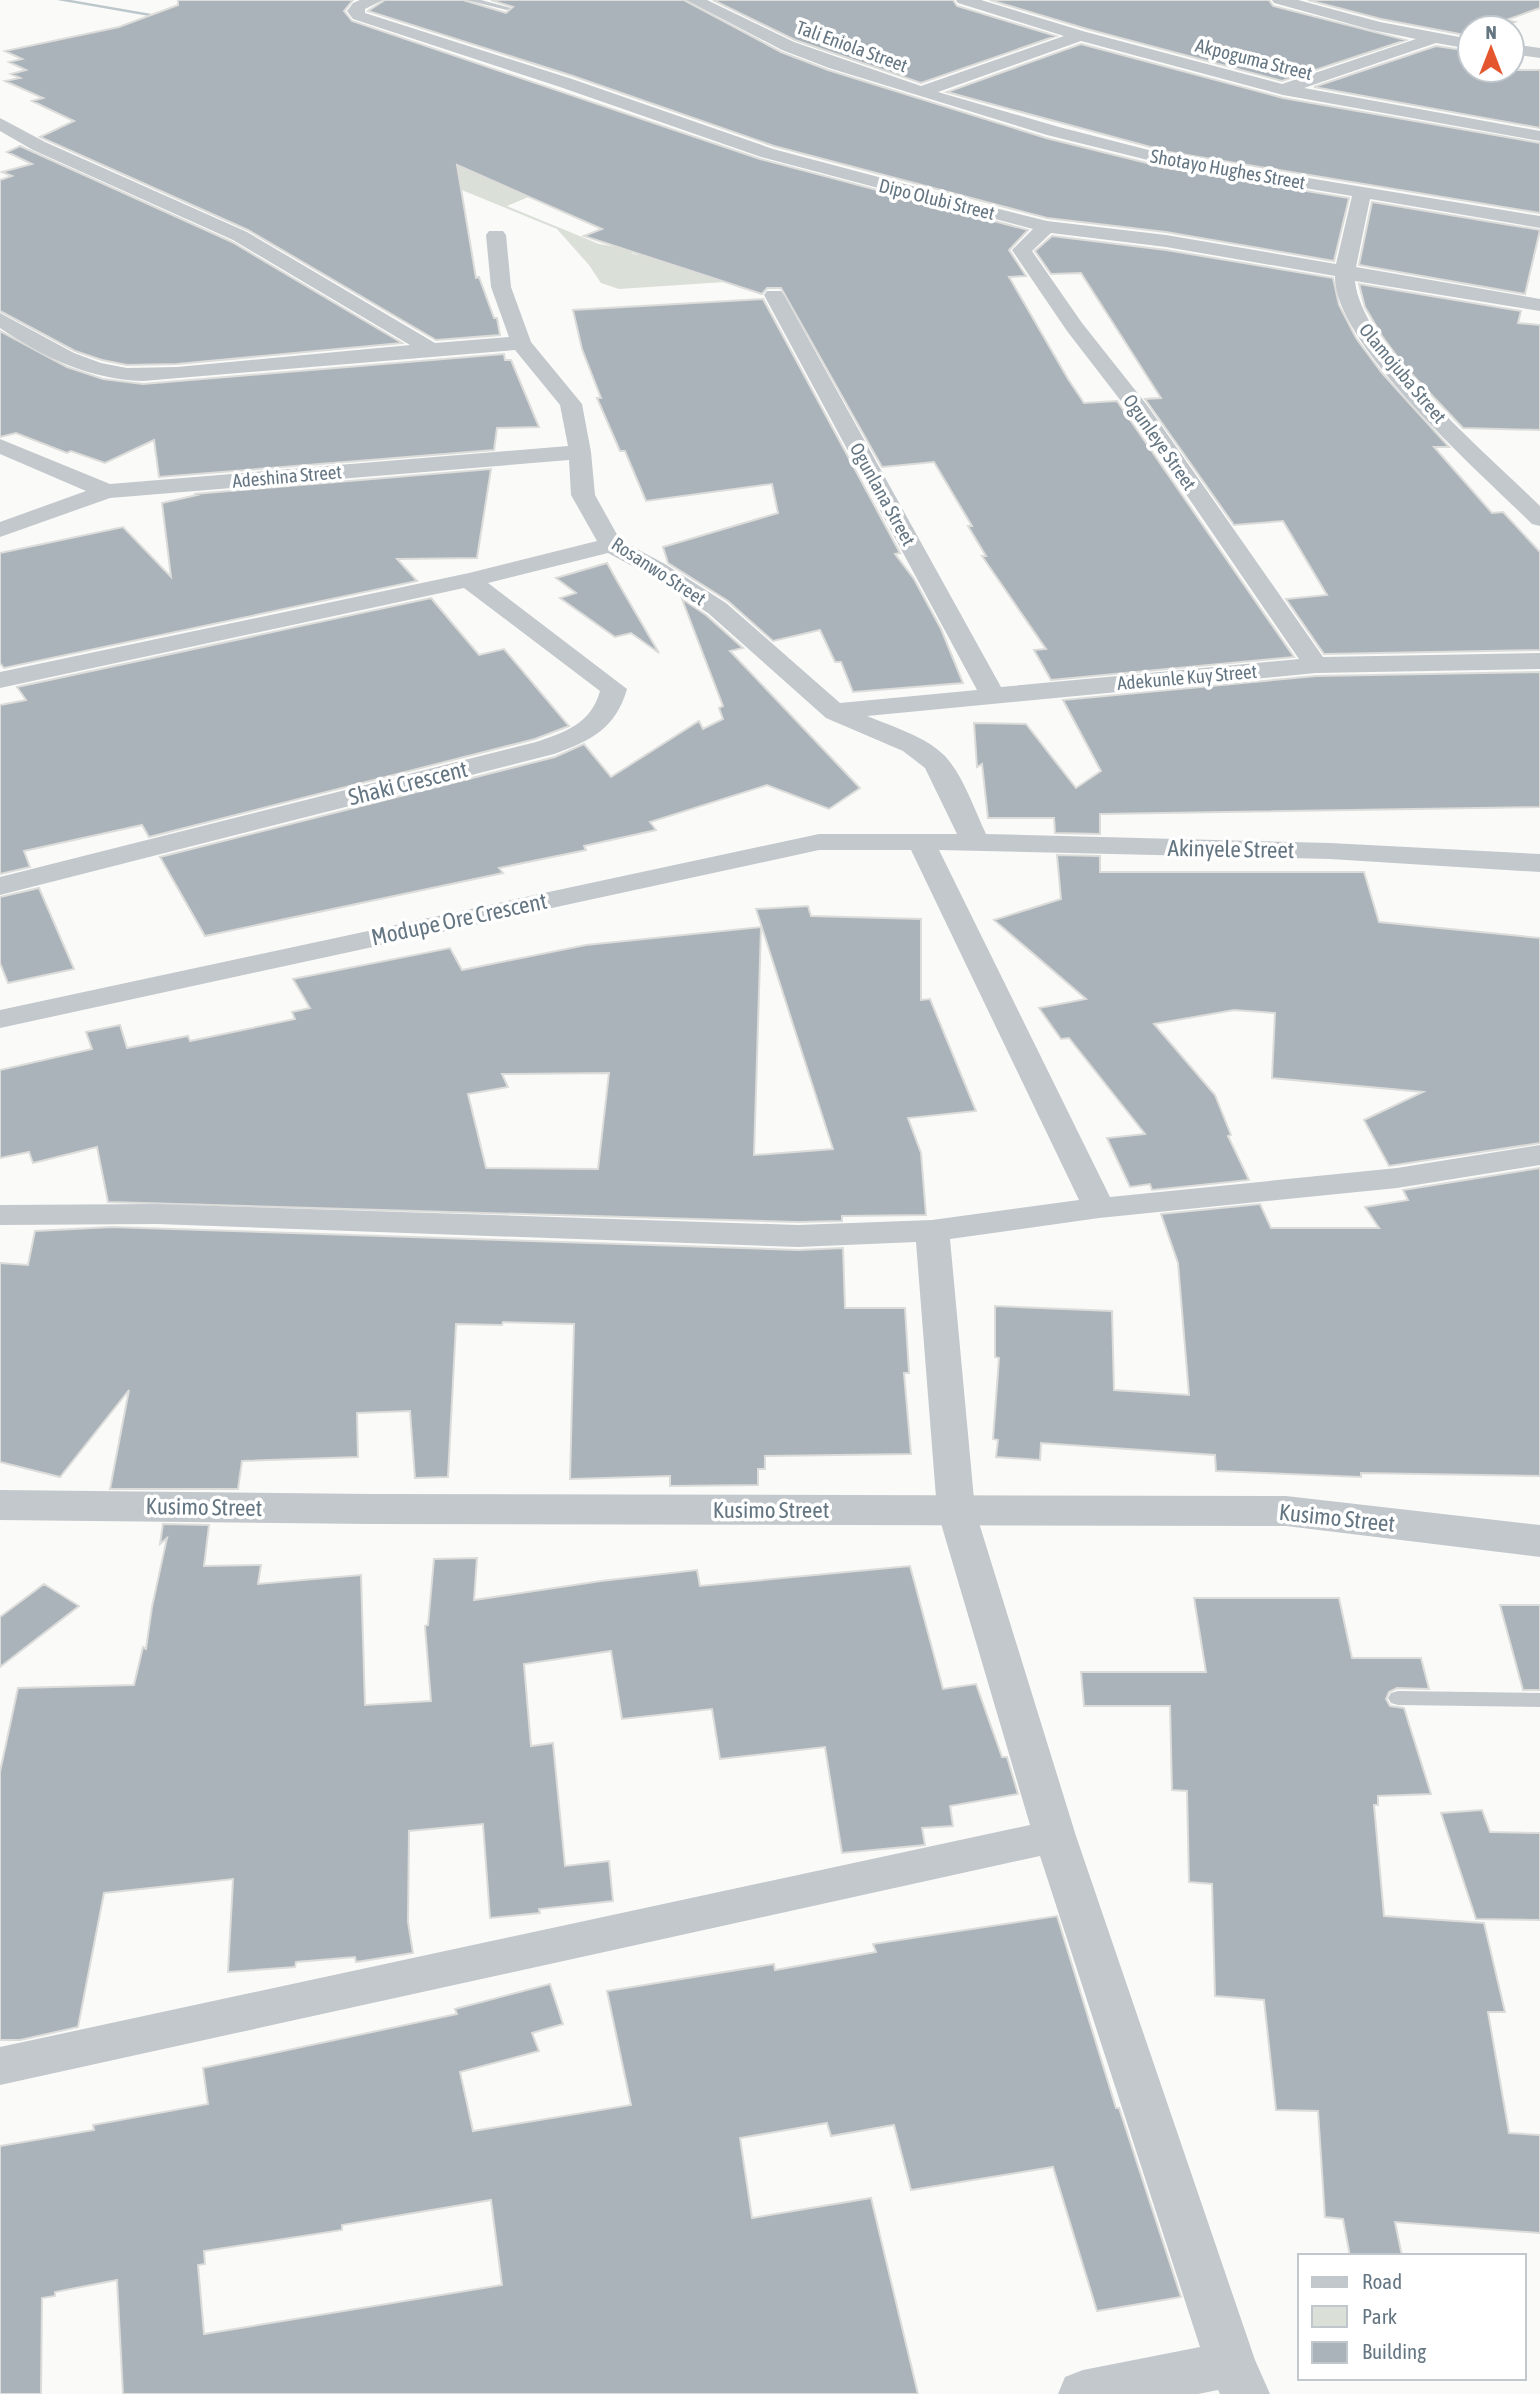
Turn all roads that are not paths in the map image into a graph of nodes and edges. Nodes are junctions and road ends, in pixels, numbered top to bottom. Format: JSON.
{"nodes":[{"id":1,"x":375,"y":0,"type":"edge"},
{"id":2,"x":470,"y":0,"type":"edge"},
{"id":3,"x":694,"y":0,"type":"edge"},
{"id":4,"x":964,"y":0,"type":"edge"},
{"id":5,"x":1280,"y":0,"type":"edge"},
{"id":6,"x":507,"y":8,"type":"dead end"},
{"id":7,"x":1080,"y":36,"type":"junction"},
{"id":8,"x":1432,"y":39,"type":"junction"},
{"id":9,"x":1456,"y":42,"type":"edge"},
{"id":10,"x":1283,"y":90,"type":"junction"},
{"id":11,"x":921,"y":92,"type":"junction"},
{"id":12,"x":4,"y":124,"type":"edge"},
{"id":13,"x":1540,"y":136,"type":"edge"},
{"id":14,"x":1362,"y":193,"type":"junction"},
{"id":15,"x":1540,"y":222,"type":"edge"},
{"id":16,"x":1047,"y":227,"type":"junction"},
{"id":17,"x":496,"y":235,"type":"dead end"},
{"id":18,"x":1346,"y":272,"type":"junction"},
{"id":19,"x":774,"y":295,"type":"dead end"},
{"id":20,"x":1540,"y":305,"type":"edge"},
{"id":21,"x":0,"y":319,"type":"edge"},
{"id":22,"x":520,"y":343,"type":"junction"},
{"id":23,"x":429,"y":348,"type":"junction"},
{"id":24,"x":0,"y":446,"type":"edge"},
{"id":25,"x":580,"y":452,"type":"junction"},
{"id":26,"x":107,"y":491,"type":"junction"},
{"id":27,"x":1539,"y":518,"type":"edge"},
{"id":28,"x":0,"y":530,"type":"edge"},
{"id":29,"x":611,"y":545,"type":"junction"},
{"id":30,"x":469,"y":580,"type":"junction"},
{"id":31,"x":1540,"y":661,"type":"edge"},
{"id":32,"x":1316,"y":664,"type":"junction"},
{"id":33,"x":0,"y":680,"type":"edge"},
{"id":34,"x":992,"y":694,"type":"junction"},
{"id":35,"x":835,"y":712,"type":"junction"},
{"id":36,"x":921,"y":842,"type":"junction"},
{"id":37,"x":976,"y":844,"type":"junction"},
{"id":38,"x":1540,"y":863,"type":"edge"},
{"id":39,"x":0,"y":886,"type":"edge"},
{"id":40,"x":0,"y":1019,"type":"edge"},
{"id":41,"x":1540,"y":1156,"type":"edge"},
{"id":42,"x":1100,"y":1208,"type":"junction"},
{"id":43,"x":0,"y":1215,"type":"edge"},
{"id":44,"x":932,"y":1231,"type":"junction"},
{"id":45,"x":0,"y":1505,"type":"edge"},
{"id":46,"x":956,"y":1510,"type":"junction"},
{"id":47,"x":1540,"y":1541,"type":"edge"},
{"id":48,"x":1398,"y":1698,"type":"dead end"},
{"id":49,"x":1540,"y":1700,"type":"edge"},
{"id":50,"x":1055,"y":1836,"type":"junction"},
{"id":51,"x":0,"y":2067,"type":"edge"},
{"id":52,"x":1238,"y":2379,"type":"edge"},
{"id":53,"x":1083,"y":2394,"type":"edge"}],
"edges":[{"from":1,"to":16,"type":"street","name":"Dipo Olubi Street"},
{"from":2,"to":6,"type":"lane"},
{"from":3,"to":11,"type":"street","name":"Tali Eniola Street"},
{"from":4,"to":7,"type":"street","name":"Akpoguma Street"},
{"from":5,"to":8,"type":"street"},
{"from":7,"to":10,"type":"street","name":"Akpoguma Street"},
{"from":7,"to":11,"type":"street"},
{"from":8,"to":9,"type":"street"},
{"from":8,"to":10,"type":"street"},
{"from":10,"to":13,"type":"street","name":"Akpoguma Street"},
{"from":11,"to":14,"type":"street","name":"Shotayo Hughes Street"},
{"from":12,"to":23,"type":"street"},
{"from":14,"to":15,"type":"street","name":"Shotayo Hughes Street"},
{"from":14,"to":18,"type":"street","name":"Olamojuba Street"},
{"from":16,"to":18,"type":"street","name":"Dipo Olubi Street"},
{"from":16,"to":32,"type":"street","name":"Ogunleye Street"},
{"from":17,"to":22,"type":"street","name":"Rosanwo Street"},
{"from":18,"to":20,"type":"street","name":"Dipo Olubi Street"},
{"from":18,"to":27,"type":"street","name":"Olamojuba Street"},
{"from":19,"to":34,"type":"street","name":"Ogunlana Street"},
{"from":21,"to":23,"type":"street"},
{"from":22,"to":23,"type":"street"},
{"from":22,"to":25,"type":"street","name":"Rosanwo Street"},
{"from":24,"to":26,"type":"street"},
{"from":25,"to":26,"type":"street","name":"Adeshina Street"},
{"from":25,"to":29,"type":"street","name":"Rosanwo Street"},
{"from":26,"to":28,"type":"street","name":"Adeshina Street"},
{"from":29,"to":30,"type":"street"},
{"from":29,"to":35,"type":"street","name":"Rosanwo Street"},
{"from":30,"to":33,"type":"street"},
{"from":30,"to":39,"type":"street","name":"Shaki Crescent"},
{"from":31,"to":32,"type":"street","name":"Adekunle Kuy Street"},
{"from":32,"to":34,"type":"street","name":"Adekunle Kuy Street"},
{"from":34,"to":35,"type":"street","name":"Adekunle Kuy Street"},
{"from":35,"to":37,"type":"street","name":"Rosanwo Street"},
{"from":36,"to":37,"type":"street","name":"Akinyele Street"},
{"from":36,"to":40,"type":"street","name":"Modupe Ore Crescent"},
{"from":36,"to":42,"type":"street"},
{"from":37,"to":38,"type":"street","name":"Akinyele Street"},
{"from":41,"to":42,"type":"street"},
{"from":42,"to":44,"type":"street"},
{"from":43,"to":44,"type":"street"},
{"from":44,"to":46,"type":"street"},
{"from":45,"to":46,"type":"street","name":"Kusimo Street"},
{"from":46,"to":47,"type":"street","name":"Kusimo Street"},
{"from":46,"to":50,"type":"street"},
{"from":48,"to":49,"type":"lane"},
{"from":50,"to":51,"type":"street"},
{"from":50,"to":52,"type":"street"},
{"from":52,"to":53,"type":"street"}]}
